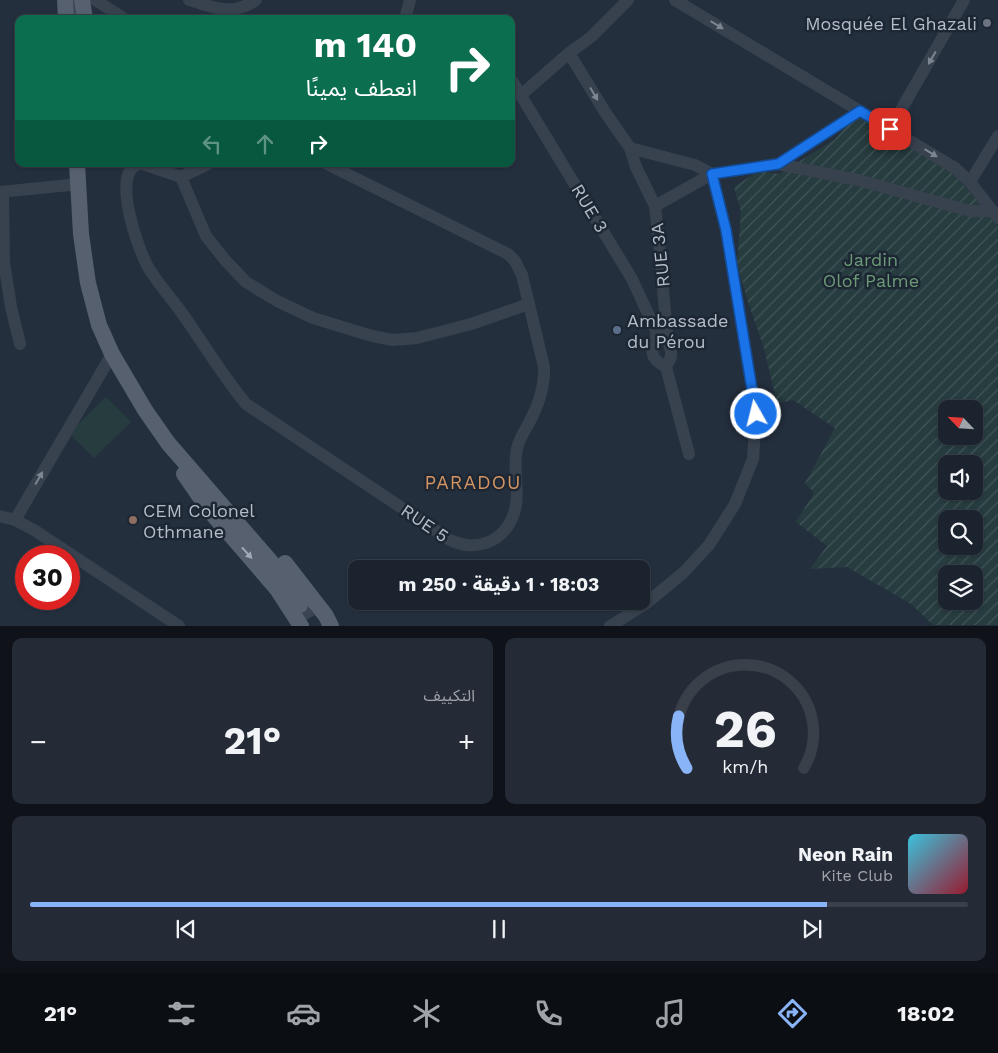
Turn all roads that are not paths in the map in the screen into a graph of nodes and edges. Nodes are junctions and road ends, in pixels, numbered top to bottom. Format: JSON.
{"nodes":[{"id":1,"x":66,"y":0,"type":"edge"},
{"id":2,"x":82,"y":0,"type":"edge"},
{"id":3,"x":95,"y":0,"type":"edge"},
{"id":4,"x":188,"y":0,"type":"edge"},
{"id":5,"x":256,"y":0,"type":"edge"},
{"id":6,"x":410,"y":0,"type":"edge"},
{"id":7,"x":628,"y":0,"type":"edge"},
{"id":8,"x":675,"y":0,"type":"edge"},
{"id":9,"x":964,"y":0,"type":"edge"},
{"id":10,"x":66,"y":15,"type":"edge"},
{"id":11,"x":84,"y":15,"type":"edge"},
{"id":12,"x":119,"y":15,"type":"edge"},
{"id":13,"x":229,"y":15,"type":"edge"},
{"id":14,"x":406,"y":15,"type":"edge"},
{"id":15,"x":569,"y":52,"type":"junction"},
{"id":16,"x":515,"y":85,"type":"edge"},
{"id":17,"x":521,"y":95,"type":"junction"},
{"id":18,"x":860,"y":111,"type":"junction"},
{"id":19,"x":890,"y":129,"type":"junction"},
{"id":20,"x":996,"y":145,"type":"edge"},
{"id":21,"x":630,"y":148,"type":"junction"},
{"id":22,"x":778,"y":164,"type":"junction"},
{"id":23,"x":132,"y":167,"type":"edge"},
{"id":24,"x":151,"y":167,"type":"edge"},
{"id":25,"x":202,"y":167,"type":"edge"},
{"id":26,"x":333,"y":167,"type":"edge"},
{"id":27,"x":78,"y":170,"type":"edge"},
{"id":28,"x":712,"y":174,"type":"junction"},
{"id":29,"x":181,"y":178,"type":"junction"},
{"id":30,"x":970,"y":182,"type":"junction"},
{"id":31,"x":1,"y":192,"type":"edge"},
{"id":32,"x":655,"y":206,"type":"junction"},
{"id":33,"x":995,"y":215,"type":"edge"},
{"id":34,"x":2,"y":262,"type":"edge"},
{"id":35,"x":529,"y":304,"type":"junction"},
{"id":36,"x":662,"y":334,"type":"junction"},
{"id":37,"x":20,"y":344,"type":"dead end"},
{"id":38,"x":112,"y":354,"type":"junction"},
{"id":39,"x":666,"y":367,"type":"junction"},
{"id":40,"x":168,"y":443,"type":"junction"},
{"id":41,"x":690,"y":454,"type":"dead end"},
{"id":42,"x":184,"y":461,"type":"junction"},
{"id":43,"x":0,"y":516,"type":"edge"},
{"id":44,"x":14,"y":520,"type":"junction"},
{"id":45,"x":300,"y":605,"type":"tunnel mouth"},
{"id":46,"x":330,"y":622,"type":"edge"},
{"id":47,"x":179,"y":626,"type":"edge"},
{"id":48,"x":301,"y":626,"type":"edge"},
{"id":49,"x":610,"y":626,"type":"edge"}],
"edges":[{"from":1,"to":10,"type":"main road"},
{"from":2,"to":11,"type":"main road"},
{"from":3,"to":12,"type":"street"},
{"from":4,"to":13,"type":"street"},
{"from":5,"to":13,"type":"street"},
{"from":6,"to":14,"type":"street"},
{"from":7,"to":15,"type":"street"},
{"from":8,"to":18,"type":"street","one_way":true},
{"from":9,"to":19,"type":"street","one_way":true},
{"from":15,"to":17,"type":"street"},
{"from":15,"to":21,"type":"street","name":"RUE 3A","one_way":true},
{"from":16,"to":17,"type":"street","name":"RUE 3"},
{"from":17,"to":36,"type":"street","name":"RUE 3"},
{"from":18,"to":19,"type":"street"},
{"from":18,"to":22,"type":"street"},
{"from":19,"to":30,"type":"street","one_way":true},
{"from":20,"to":30,"type":"street"},
{"from":21,"to":28,"type":"street"},
{"from":21,"to":32,"type":"street","name":"RUE 3A"},
{"from":22,"to":28,"type":"street"},
{"from":22,"to":33,"type":"street"},
{"from":23,"to":35,"type":"street","name":"RUE 5"},
{"from":24,"to":29,"type":"street"},
{"from":25,"to":29,"type":"street"},
{"from":26,"to":35,"type":"street","name":"RUE 5"},
{"from":27,"to":31,"type":"street"},
{"from":27,"to":38,"type":"main road"},
{"from":28,"to":32,"type":"street"},
{"from":28,"to":49,"type":"street"},
{"from":29,"to":35,"type":"street"},
{"from":30,"to":33,"type":"street"},
{"from":31,"to":34,"type":"street"},
{"from":32,"to":36,"type":"street","name":"RUE 3A"},
{"from":34,"to":37,"type":"street"},
{"from":36,"to":39,"type":"street","name":"RUE 3A"},
{"from":36,"to":39,"type":"street"},
{"from":38,"to":40,"type":"main road"},
{"from":44,"to":38,"type":"street","one_way":true},
{"from":39,"to":41,"type":"street","name":"RUE 3A"},
{"from":40,"to":42,"type":"main road"},
{"from":40,"to":48,"type":"main road","one_way":true},
{"from":42,"to":45,"type":"main road"},
{"from":42,"to":46,"type":"main road"},
{"from":43,"to":44,"type":"street"},
{"from":44,"to":47,"type":"street"}]}
